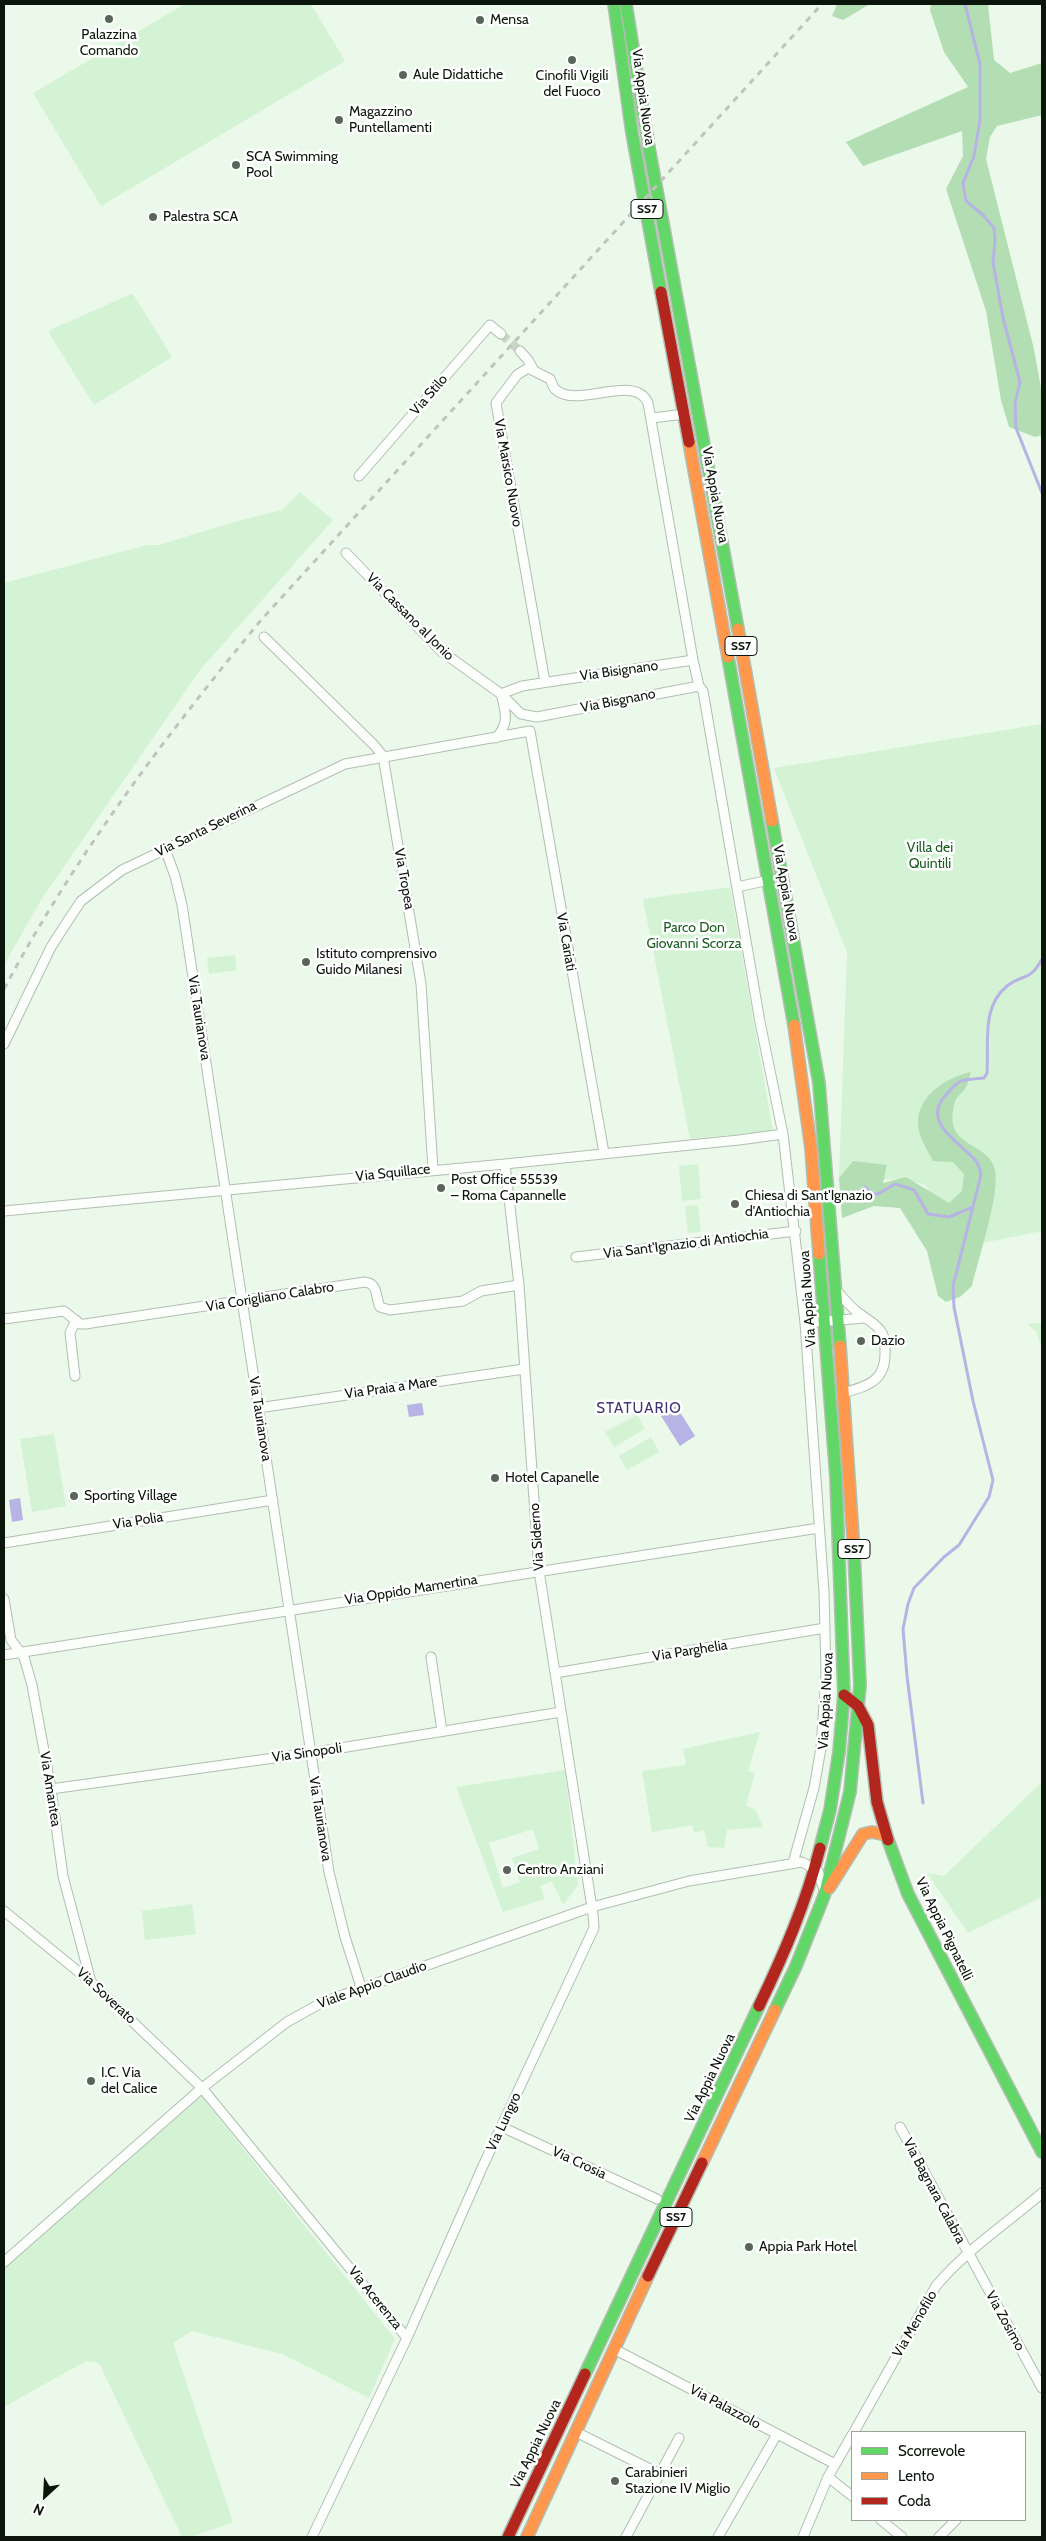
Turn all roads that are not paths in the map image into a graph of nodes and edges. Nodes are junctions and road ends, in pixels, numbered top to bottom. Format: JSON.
{"nodes":[{"id":1,"x":614,"y":4,"type":"edge"},
{"id":2,"x":626,"y":4,"type":"edge"},
{"id":3,"x":500,"y":334,"type":"tunnel mouth"},
{"id":4,"x":520,"y":352,"type":"tunnel mouth"},
{"id":5,"x":533,"y":369,"type":"junction"},
{"id":6,"x":685,"y":414,"type":"junction"},
{"id":7,"x":652,"y":418,"type":"junction"},
{"id":8,"x":359,"y":476,"type":"dead end"},
{"id":9,"x":346,"y":553,"type":"dead end"},
{"id":10,"x":264,"y":637,"type":"dead end"},
{"id":11,"x":693,"y":660,"type":"junction"},
{"id":12,"x":545,"y":682,"type":"junction"},
{"id":13,"x":699,"y":686,"type":"junction"},
{"id":14,"x":501,"y":694,"type":"junction"},
{"id":15,"x":537,"y":717,"type":"junction"},
{"id":16,"x":530,"y":731,"type":"junction"},
{"id":17,"x":496,"y":738,"type":"junction"},
{"id":18,"x":383,"y":756,"type":"junction"},
{"id":19,"x":165,"y":849,"type":"junction"},
{"id":20,"x":769,"y":880,"type":"junction"},
{"id":21,"x":737,"y":887,"type":"junction"},
{"id":22,"x":4,"y":1044,"type":"edge"},
{"id":23,"x":783,"y":1134,"type":"junction"},
{"id":24,"x":604,"y":1153,"type":"junction"},
{"id":25,"x":505,"y":1164,"type":"junction"},
{"id":26,"x":433,"y":1169,"type":"junction"},
{"id":27,"x":226,"y":1189,"type":"junction"},
{"id":28,"x":4,"y":1211,"type":"edge"},
{"id":29,"x":796,"y":1231,"type":"junction"},
{"id":30,"x":576,"y":1257,"type":"dead end"},
{"id":31,"x":519,"y":1285,"type":"junction"},
{"id":32,"x":836,"y":1290,"type":"junction"},
{"id":33,"x":242,"y":1302,"type":"junction"},
{"id":34,"x":864,"y":1318,"type":"junction"},
{"id":35,"x":4,"y":1319,"type":"edge"},
{"id":36,"x":76,"y":1320,"type":"junction"},
{"id":37,"x":838,"y":1321,"type":"junction"},
{"id":38,"x":825,"y":1322,"type":"junction"},
{"id":39,"x":805,"y":1323,"type":"junction"},
{"id":40,"x":524,"y":1369,"type":"junction"},
{"id":41,"x":75,"y":1376,"type":"dead end"},
{"id":42,"x":843,"y":1393,"type":"junction"},
{"id":43,"x":258,"y":1408,"type":"junction"},
{"id":44,"x":273,"y":1500,"type":"junction"},
{"id":45,"x":819,"y":1528,"type":"junction"},
{"id":46,"x":4,"y":1543,"type":"edge"},
{"id":47,"x":539,"y":1571,"type":"junction"},
{"id":48,"x":4,"y":1599,"type":"edge"},
{"id":49,"x":289,"y":1609,"type":"junction"},
{"id":50,"x":825,"y":1628,"type":"junction"},
{"id":51,"x":21,"y":1652,"type":"junction"},
{"id":52,"x":4,"y":1655,"type":"edge"},
{"id":53,"x":431,"y":1656,"type":"dead end"},
{"id":54,"x":554,"y":1673,"type":"junction"},
{"id":55,"x":844,"y":1695,"type":"junction"},
{"id":56,"x":858,"y":1706,"type":"junction"},
{"id":57,"x":561,"y":1712,"type":"junction"},
{"id":58,"x":442,"y":1732,"type":"junction"},
{"id":59,"x":310,"y":1753,"type":"junction"},
{"id":60,"x":51,"y":1789,"type":"junction"},
{"id":61,"x":886,"y":1835,"type":"junction"},
{"id":62,"x":793,"y":1863,"type":"junction"},
{"id":63,"x":815,"y":1868,"type":"junction"},
{"id":64,"x":824,"y":1896,"type":"junction"},
{"id":65,"x":592,"y":1906,"type":"junction"},
{"id":66,"x":5,"y":1914,"type":"edge"},
{"id":67,"x":91,"y":1982,"type":"junction"},
{"id":68,"x":361,"y":1987,"type":"junction"},
{"id":69,"x":202,"y":2088,"type":"junction"},
{"id":70,"x":502,"y":2127,"type":"junction"},
{"id":71,"x":900,"y":2127,"type":"dead end"},
{"id":72,"x":1042,"y":2152,"type":"edge"},
{"id":73,"x":1042,"y":2193,"type":"edge"},
{"id":74,"x":657,"y":2199,"type":"dead end"},
{"id":75,"x":968,"y":2254,"type":"junction"},
{"id":76,"x":4,"y":2262,"type":"edge"},
{"id":77,"x":407,"y":2338,"type":"junction"},
{"id":78,"x":614,"y":2349,"type":"junction"},
{"id":79,"x":1042,"y":2388,"type":"edge"},
{"id":80,"x":855,"y":2431,"type":"edge"},
{"id":81,"x":576,"y":2432,"type":"junction"},
{"id":82,"x":777,"y":2434,"type":"junction"},
{"id":83,"x":851,"y":2437,"type":"edge"},
{"id":84,"x":679,"y":2438,"type":"dead end"},
{"id":85,"x":835,"y":2464,"type":"junction"},
{"id":86,"x":660,"y":2474,"type":"junction"},
{"id":87,"x":828,"y":2477,"type":"junction"},
{"id":88,"x":851,"y":2495,"type":"edge"},
{"id":89,"x":882,"y":2521,"type":"edge"},
{"id":90,"x":955,"y":2521,"type":"edge"},
{"id":91,"x":312,"y":2537,"type":"edge"},
{"id":92,"x":508,"y":2537,"type":"edge"},
{"id":93,"x":528,"y":2537,"type":"edge"},
{"id":94,"x":626,"y":2537,"type":"edge"},
{"id":95,"x":718,"y":2537,"type":"edge"},
{"id":96,"x":803,"y":2537,"type":"edge"},
{"id":97,"x":902,"y":2537,"type":"edge"},
{"id":98,"x":940,"y":2537,"type":"edge"}],
"edges":[{"from":1,"to":6,"type":"main road","name":"Via Appia Nuova","number":"SS7"},
{"from":2,"to":32,"type":"main road","name":"Via Appia Nuova","number":"SS7"},
{"from":3,"to":8,"type":"street","name":"Via Stilo"},
{"from":4,"to":5,"type":"street"},
{"from":5,"to":7,"type":"street"},
{"from":5,"to":12,"type":"street","name":"Via Marsico Nuovo"},
{"from":6,"to":7,"type":"street"},
{"from":6,"to":20,"type":"main road","name":"Via Appia Nuova","number":"SS7"},
{"from":7,"to":11,"type":"street","name":"Via Appia Nuova"},
{"from":9,"to":14,"type":"street","name":"Via Cassano al Jonio"},
{"from":10,"to":18,"type":"street"},
{"from":11,"to":12,"type":"street","name":"Via Bisignano"},
{"from":11,"to":13,"type":"street","name":"Via Appia Nuova"},
{"from":12,"to":14,"type":"street","name":"Via Bisignano"},
{"from":13,"to":15,"type":"street","name":"Via Bisgnano"},
{"from":13,"to":21,"type":"street","name":"Via Appia Nuova"},
{"from":14,"to":15,"type":"street","name":"Via Cassano al Jonio"},
{"from":14,"to":17,"type":"street"},
{"from":15,"to":16,"type":"street"},
{"from":16,"to":17,"type":"street","name":"Via Santa Severina"},
{"from":16,"to":24,"type":"street","name":"Via Cariati"},
{"from":17,"to":18,"type":"street","name":"Via Santa Severina"},
{"from":18,"to":19,"type":"street","name":"Via Santa Severina"},
{"from":18,"to":26,"type":"street","name":"Via Tropea"},
{"from":19,"to":22,"type":"street","name":"Via Santa Severina"},
{"from":19,"to":27,"type":"street","name":"Via Taurianova"},
{"from":20,"to":21,"type":"street"},
{"from":20,"to":38,"type":"main road","name":"Via Appia Nuova","number":"SS7"},
{"from":21,"to":23,"type":"street","name":"Via Appia Nuova"},
{"from":23,"to":24,"type":"street","name":"Via Squillace"},
{"from":23,"to":29,"type":"street","name":"Via Appia Nuova"},
{"from":24,"to":25,"type":"street","name":"Via Squillace"},
{"from":25,"to":26,"type":"street","name":"Via Squillace"},
{"from":25,"to":31,"type":"street","name":"Via Siderno"},
{"from":26,"to":27,"type":"street","name":"Via Squillace"},
{"from":27,"to":28,"type":"street","name":"Via Squillace"},
{"from":27,"to":33,"type":"street","name":"Via Taurianova"},
{"from":29,"to":30,"type":"street","name":"Via Sant'Ignazio di Antiochia"},
{"from":29,"to":39,"type":"street","name":"Via Appia Nuova"},
{"from":31,"to":33,"type":"street","name":"Via Corigliano Calabro"},
{"from":31,"to":40,"type":"street","name":"Via Siderno"},
{"from":32,"to":34,"type":"street"},
{"from":32,"to":37,"type":"main road","name":"Via Appia Nuova","number":"SS7"},
{"from":33,"to":36,"type":"street","name":"Via Corigliano Calabro"},
{"from":33,"to":43,"type":"street","name":"Via Taurianova"},
{"from":34,"to":37,"type":"street"},
{"from":34,"to":42,"type":"street"},
{"from":35,"to":36,"type":"street","name":"Via Corigliano Calabro"},
{"from":36,"to":41,"type":"street"},
{"from":37,"to":38,"type":"street"},
{"from":37,"to":42,"type":"main road","name":"Via Appia Nuova","number":"SS7"},
{"from":38,"to":39,"type":"street"},
{"from":38,"to":55,"type":"main road","name":"Via Appia Nuova","number":"SS7"},
{"from":39,"to":45,"type":"street","name":"Via Appia Nuova"},
{"from":40,"to":43,"type":"street","name":"Via Praia a Mare"},
{"from":40,"to":47,"type":"street","name":"Via Siderno"},
{"from":42,"to":56,"type":"main road","name":"Via Appia Nuova","number":"SS7"},
{"from":43,"to":44,"type":"street","name":"Via Taurianova"},
{"from":44,"to":46,"type":"street","name":"Via Polia"},
{"from":44,"to":49,"type":"street","name":"Via Taurianova"},
{"from":45,"to":47,"type":"street","name":"Via Oppido Mamertina"},
{"from":45,"to":50,"type":"street","name":"Via Appia Nuova"},
{"from":47,"to":49,"type":"street","name":"Via Oppido Mamertina"},
{"from":47,"to":54,"type":"street","name":"Via Siderno"},
{"from":48,"to":51,"type":"street","name":"Via Amantea"},
{"from":49,"to":51,"type":"street","name":"Via Oppido Mamertina"},
{"from":49,"to":59,"type":"street","name":"Via Taurianova"},
{"from":50,"to":54,"type":"street","name":"Via Parghelia"},
{"from":50,"to":62,"type":"street","name":"Via Appia Nuova"},
{"from":51,"to":52,"type":"street","name":"Via Oppido Mamertina"},
{"from":51,"to":60,"type":"street","name":"Via Amantea"},
{"from":53,"to":58,"type":"street"},
{"from":54,"to":57,"type":"street","name":"Via Siderno"},
{"from":55,"to":56,"type":"main road"},
{"from":55,"to":63,"type":"main road","name":"Via Appia Nuova","number":"SS7"},
{"from":56,"to":61,"type":"main road","name":"Via Appia Pignatelli"},
{"from":56,"to":64,"type":"main road","name":"Via Appia Nuova","number":"SS7"},
{"from":57,"to":58,"type":"street","name":"Via Sinopoli"},
{"from":57,"to":65,"type":"street","name":"Via Siderno"},
{"from":58,"to":59,"type":"street","name":"Via Sinopoli"},
{"from":59,"to":60,"type":"street","name":"Via Sinopoli"},
{"from":59,"to":68,"type":"street","name":"Via Taurianova"},
{"from":60,"to":67,"type":"street","name":"Via Amantea"},
{"from":61,"to":64,"type":"main road"},
{"from":61,"to":72,"type":"main road","name":"Via Appia Pignatelli"},
{"from":62,"to":63,"type":"street","name":"Viale Appio Claudio"},
{"from":62,"to":65,"type":"street","name":"Viale Appio Claudio"},
{"from":63,"to":64,"type":"street"},
{"from":63,"to":92,"type":"main road","name":"Via Appia Nuova","number":"SS7"},
{"from":64,"to":78,"type":"main road","name":"Via Appia Nuova","number":"SS7"},
{"from":65,"to":68,"type":"street","name":"Viale Appio Claudio"},
{"from":65,"to":70,"type":"street","name":"Via Lungro"},
{"from":66,"to":67,"type":"street","name":"Via Soverato"},
{"from":67,"to":69,"type":"street","name":"Via Soverato"},
{"from":68,"to":69,"type":"street","name":"Viale Appio Claudio"},
{"from":69,"to":76,"type":"street","name":"Viale Appio Claudio"},
{"from":69,"to":77,"type":"street","name":"Via Acerenza"},
{"from":70,"to":74,"type":"street","name":"Via Crosia"},
{"from":70,"to":77,"type":"street","name":"Via Lungro"},
{"from":71,"to":75,"type":"street","name":"Via Bagnara Calabra"},
{"from":73,"to":75,"type":"street","name":"Via Menofilo"},
{"from":75,"to":79,"type":"street","name":"Via Zosimo"},
{"from":75,"to":80,"type":"street","name":"Via Menofilo"},
{"from":77,"to":91,"type":"street","name":"Via Acerenza"},
{"from":78,"to":81,"type":"main road","name":"Via Appia Nuova","number":"SS7"},
{"from":78,"to":82,"type":"street","name":"Via Palazzolo"},
{"from":81,"to":86,"type":"street"},
{"from":81,"to":93,"type":"main road","name":"Via Appia Nuova","number":"SS7"},
{"from":82,"to":85,"type":"street","name":"Via Palazzolo"},
{"from":82,"to":95,"type":"street"},
{"from":83,"to":85,"type":"street","name":"Via Menofilo"},
{"from":84,"to":86,"type":"street"},
{"from":85,"to":87,"type":"street","name":"Via Menofilo"},
{"from":86,"to":94,"type":"street"},
{"from":87,"to":88,"type":"street"},
{"from":87,"to":96,"type":"street","name":"Via Menofilo"},
{"from":89,"to":97,"type":"street"},
{"from":90,"to":98,"type":"street"}]}
